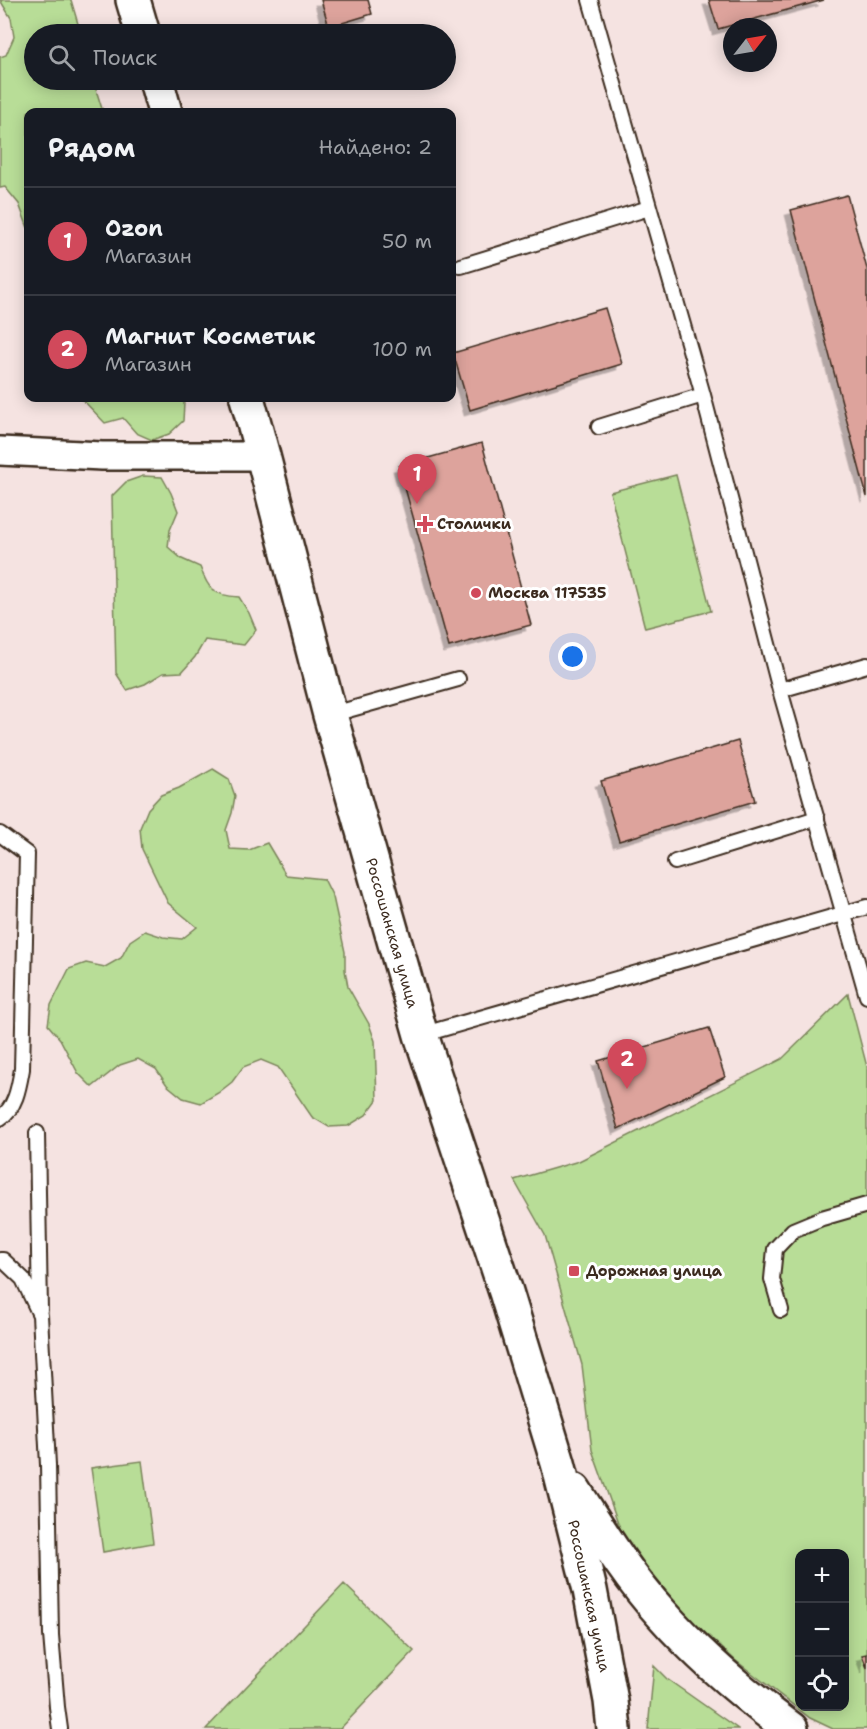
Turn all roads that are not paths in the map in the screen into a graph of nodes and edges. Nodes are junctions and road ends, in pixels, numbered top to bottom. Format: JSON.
{"nodes":[{"id":1,"x":133,"y":0,"type":"edge"},
{"id":2,"x":590,"y":0,"type":"edge"},
{"id":3,"x":140,"y":24,"type":"edge"},
{"id":4,"x":159,"y":90,"type":"edge"},
{"id":5,"x":164,"y":108,"type":"edge"},
{"id":6,"x":649,"y":208,"type":"junction"},
{"id":7,"x":461,"y":266,"type":"dead end"},
{"id":8,"x":703,"y":395,"type":"junction"},
{"id":9,"x":248,"y":402,"type":"edge"},
{"id":10,"x":598,"y":428,"type":"dead end"},
{"id":11,"x":0,"y":451,"type":"edge"},
{"id":12,"x":263,"y":456,"type":"junction"},
{"id":13,"x":867,"y":665,"type":"edge"},
{"id":14,"x":458,"y":679,"type":"dead end"},
{"id":15,"x":780,"y":690,"type":"junction"},
{"id":16,"x":330,"y":715,"type":"junction"},
{"id":17,"x":817,"y":818,"type":"junction"},
{"id":18,"x":0,"y":834,"type":"edge"},
{"id":19,"x":675,"y":862,"type":"dead end"},
{"id":20,"x":867,"y":908,"type":"edge"},
{"id":21,"x":844,"y":914,"type":"junction"},
{"id":22,"x":867,"y":996,"type":"edge"},
{"id":23,"x":421,"y":1035,"type":"junction"},
{"id":24,"x":0,"y":1118,"type":"edge"},
{"id":25,"x":37,"y":1133,"type":"dead end"},
{"id":26,"x":867,"y":1205,"type":"edge"},
{"id":27,"x":0,"y":1260,"type":"edge"},
{"id":28,"x":781,"y":1310,"type":"dead end"},
{"id":29,"x":40,"y":1315,"type":"junction"},
{"id":30,"x":558,"y":1463,"type":"junction"},
{"id":31,"x":60,"y":1729,"type":"edge"},
{"id":32,"x":614,"y":1729,"type":"edge"},
{"id":33,"x":790,"y":1729,"type":"edge"}],
"edges":[{"from":1,"to":3,"type":"street"},
{"from":2,"to":6,"type":"lane"},
{"from":4,"to":5,"type":"street"},
{"from":6,"to":7,"type":"lane"},
{"from":6,"to":8,"type":"lane"},
{"from":8,"to":10,"type":"lane"},
{"from":8,"to":15,"type":"lane"},
{"from":9,"to":12,"type":"street","name":"Россошанская улица"},
{"from":11,"to":12,"type":"street"},
{"from":12,"to":16,"type":"street","name":"Россошанская улица"},
{"from":13,"to":15,"type":"lane"},
{"from":14,"to":16,"type":"lane"},
{"from":15,"to":17,"type":"lane"},
{"from":16,"to":23,"type":"street","name":"Россошанская улица"},
{"from":17,"to":19,"type":"lane"},
{"from":17,"to":21,"type":"lane"},
{"from":18,"to":24,"type":"lane"},
{"from":20,"to":21,"type":"lane"},
{"from":21,"to":22,"type":"lane"},
{"from":21,"to":23,"type":"lane"},
{"from":23,"to":30,"type":"street","name":"Россошанская улица"},
{"from":25,"to":29,"type":"lane"},
{"from":26,"to":28,"type":"lane"},
{"from":27,"to":29,"type":"lane"},
{"from":29,"to":31,"type":"lane"},
{"from":30,"to":32,"type":"street","name":"Россошанская улица"},
{"from":30,"to":33,"type":"street","name":"Россошанская улица"}]}
